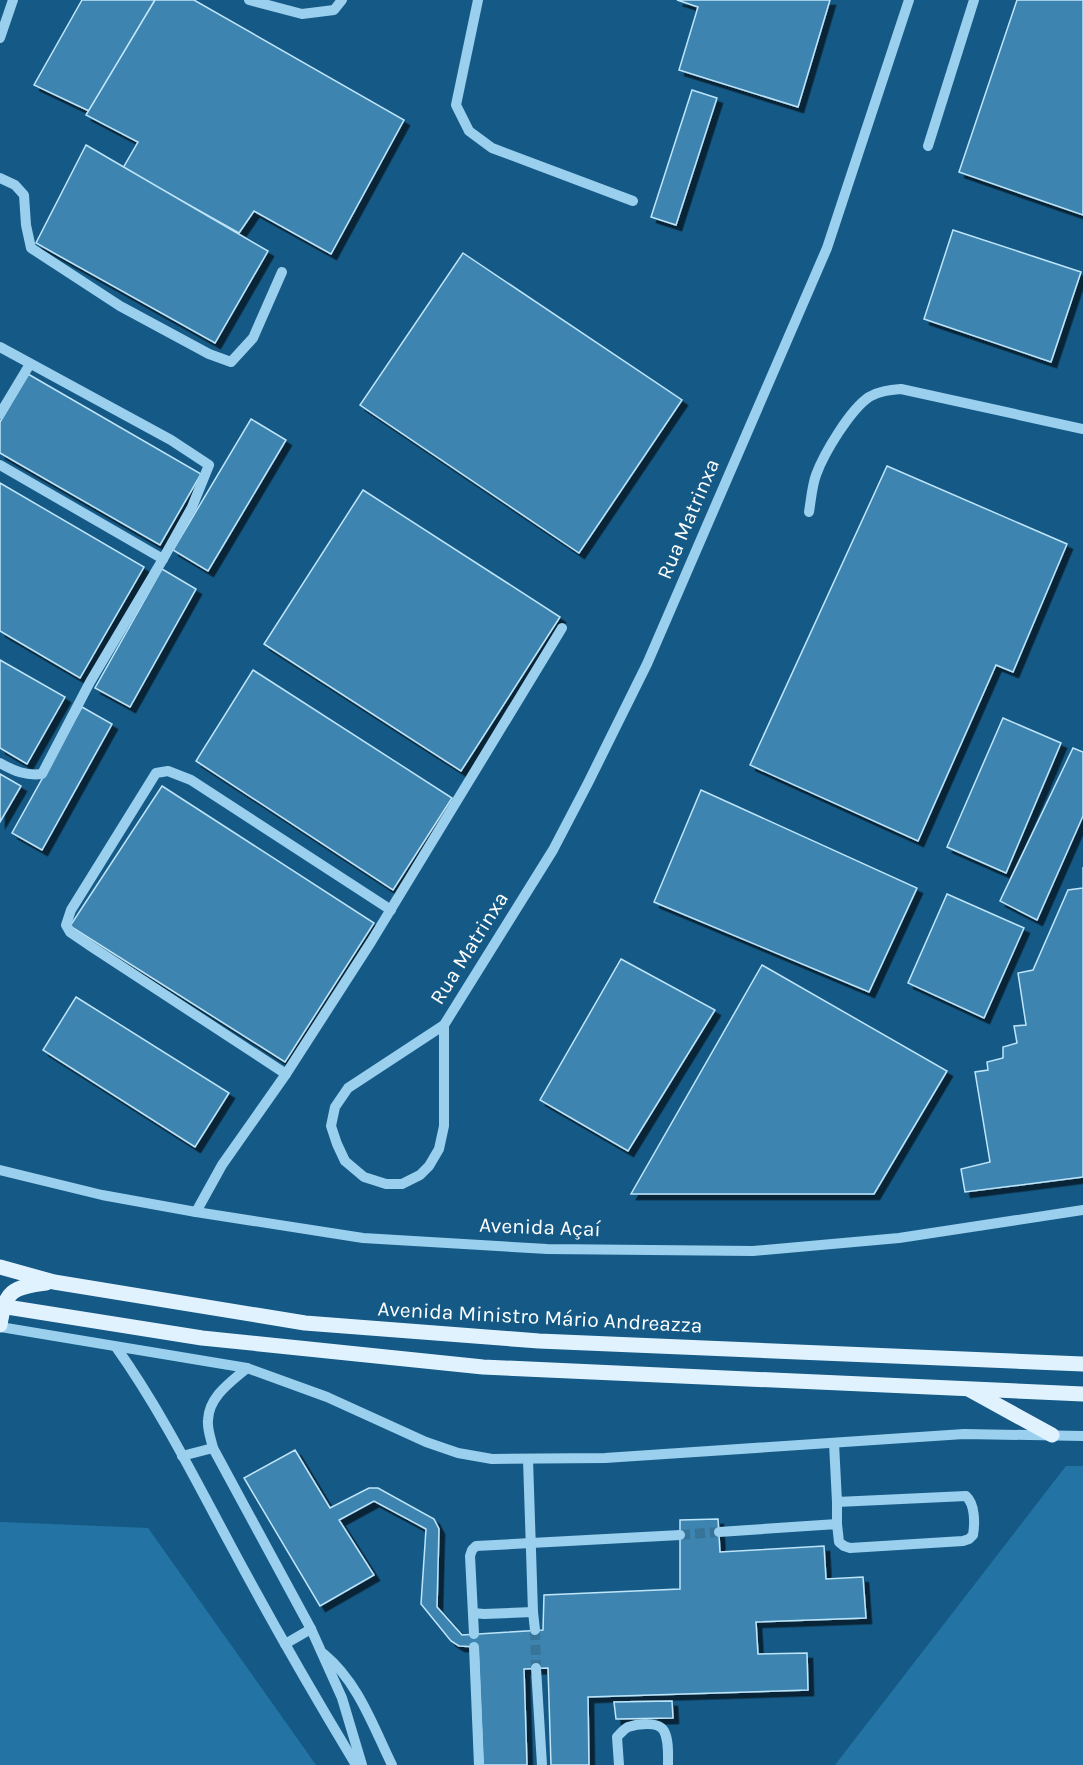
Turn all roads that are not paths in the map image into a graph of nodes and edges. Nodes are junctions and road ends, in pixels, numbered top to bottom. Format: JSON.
{"nodes":[{"id":1,"x":13,"y":0,"type":"edge"},
{"id":2,"x":249,"y":0,"type":"edge"},
{"id":3,"x":342,"y":0,"type":"edge"},
{"id":4,"x":478,"y":0,"type":"edge"},
{"id":5,"x":909,"y":0,"type":"edge"},
{"id":6,"x":974,"y":0,"type":"edge"},
{"id":7,"x":0,"y":38,"type":"edge"},
{"id":8,"x":928,"y":146,"type":"dead end"},
{"id":9,"x":0,"y":178,"type":"edge"},
{"id":10,"x":633,"y":201,"type":"dead end"},
{"id":11,"x":282,"y":272,"type":"dead end"},
{"id":12,"x":0,"y":347,"type":"edge"},
{"id":13,"x":30,"y":364,"type":"junction"},
{"id":14,"x":0,"y":414,"type":"edge"},
{"id":15,"x":1083,"y":429,"type":"edge"},
{"id":16,"x":0,"y":465,"type":"edge"},
{"id":17,"x":809,"y":512,"type":"dead end"},
{"id":18,"x":163,"y":559,"type":"junction"},
{"id":19,"x":562,"y":628,"type":"dead end"},
{"id":20,"x":0,"y":763,"type":"edge"},
{"id":21,"x":391,"y":910,"type":"junction"},
{"id":22,"x":444,"y":1025,"type":"junction"},
{"id":23,"x":286,"y":1074,"type":"junction"},
{"id":24,"x":0,"y":1170,"type":"edge"},
{"id":25,"x":1083,"y":1210,"type":"edge"},
{"id":26,"x":196,"y":1212,"type":"junction"},
{"id":27,"x":0,"y":1268,"type":"edge"},
{"id":28,"x":54,"y":1282,"type":"junction"},
{"id":29,"x":1,"y":1306,"type":"edge"},
{"id":30,"x":0,"y":1326,"type":"edge"},
{"id":31,"x":116,"y":1347,"type":"junction"},
{"id":32,"x":1083,"y":1364,"type":"edge"},
{"id":33,"x":247,"y":1368,"type":"junction"},
{"id":34,"x":967,"y":1389,"type":"junction"},
{"id":35,"x":1083,"y":1394,"type":"edge"},
{"id":36,"x":1052,"y":1435,"type":"junction"},
{"id":37,"x":1083,"y":1436,"type":"edge"},
{"id":38,"x":834,"y":1443,"type":"junction"},
{"id":39,"x":213,"y":1448,"type":"junction"},
{"id":40,"x":182,"y":1456,"type":"junction"},
{"id":41,"x":528,"y":1459,"type":"junction"},
{"id":42,"x":837,"y":1502,"type":"junction"},
{"id":43,"x":837,"y":1524,"type":"junction"},
{"id":44,"x":719,"y":1532,"type":"tunnel mouth"},
{"id":45,"x":680,"y":1535,"type":"tunnel mouth"},
{"id":46,"x":532,"y":1542,"type":"junction"},
{"id":47,"x":533,"y":1612,"type":"junction"},
{"id":48,"x":473,"y":1613,"type":"junction"},
{"id":49,"x":311,"y":1629,"type":"junction"},
{"id":50,"x":535,"y":1630,"type":"tunnel mouth"},
{"id":51,"x":474,"y":1634,"type":"dead end"},
{"id":52,"x":285,"y":1644,"type":"junction"},
{"id":53,"x":474,"y":1647,"type":"dead end"},
{"id":54,"x":321,"y":1652,"type":"junction"},
{"id":55,"x":536,"y":1668,"type":"tunnel mouth"},
{"id":56,"x":356,"y":1765,"type":"edge"},
{"id":57,"x":362,"y":1765,"type":"edge"},
{"id":58,"x":392,"y":1765,"type":"edge"},
{"id":59,"x":479,"y":1765,"type":"edge"},
{"id":60,"x":542,"y":1765,"type":"edge"},
{"id":61,"x":619,"y":1765,"type":"edge"},
{"id":62,"x":668,"y":1765,"type":"edge"}],
"edges":[{"from":1,"to":7,"type":"street"},
{"from":2,"to":3,"type":"street"},
{"from":4,"to":10,"type":"street"},
{"from":5,"to":22,"type":"street","name":"Rua Matrinxa"},
{"from":6,"to":8,"type":"street"},
{"from":9,"to":11,"type":"street"},
{"from":12,"to":13,"type":"street"},
{"from":13,"to":14,"type":"street"},
{"from":13,"to":18,"type":"street"},
{"from":15,"to":17,"type":"street"},
{"from":16,"to":18,"type":"street"},
{"from":18,"to":20,"type":"street"},
{"from":19,"to":21,"type":"street"},
{"from":21,"to":23,"type":"street"},
{"from":21,"to":23,"type":"street"},
{"from":22,"to":22,"type":"street","name":"Rua Matrinxa"},
{"from":23,"to":26,"type":"street"},
{"from":24,"to":26,"type":"street","name":"Avenida Açaí"},
{"from":25,"to":26,"type":"street","name":"Avenida Açaí"},
{"from":27,"to":28,"type":"main road","name":"Avenida Ministro Mário Andreazza"},
{"from":28,"to":29,"type":"main road"},
{"from":28,"to":32,"type":"main road","name":"Avenida Ministro Mário Andreazza"},
{"from":29,"to":30,"type":"main road"},
{"from":29,"to":34,"type":"main road"},
{"from":30,"to":31,"type":"street"},
{"from":31,"to":33,"type":"street"},
{"from":31,"to":40,"type":"street"},
{"from":33,"to":39,"type":"street"},
{"from":33,"to":41,"type":"street"},
{"from":34,"to":35,"type":"main road"},
{"from":34,"to":36,"type":"main road"},
{"from":36,"to":37,"type":"street"},
{"from":36,"to":38,"type":"street"},
{"from":38,"to":41,"type":"street"},
{"from":38,"to":42,"type":"street"},
{"from":39,"to":40,"type":"street"},
{"from":39,"to":49,"type":"street"},
{"from":40,"to":52,"type":"street"},
{"from":41,"to":46,"type":"street"},
{"from":42,"to":43,"type":"street"},
{"from":42,"to":43,"type":"street"},
{"from":43,"to":44,"type":"street"},
{"from":45,"to":46,"type":"street"},
{"from":46,"to":47,"type":"street"},
{"from":46,"to":48,"type":"street"},
{"from":47,"to":48,"type":"street"},
{"from":47,"to":50,"type":"street"},
{"from":48,"to":51,"type":"street"},
{"from":49,"to":52,"type":"street"},
{"from":49,"to":54,"type":"street"},
{"from":52,"to":56,"type":"street"},
{"from":53,"to":59,"type":"street"},
{"from":54,"to":57,"type":"street"},
{"from":54,"to":58,"type":"street"},
{"from":55,"to":60,"type":"street"},
{"from":61,"to":62,"type":"street"}]}
